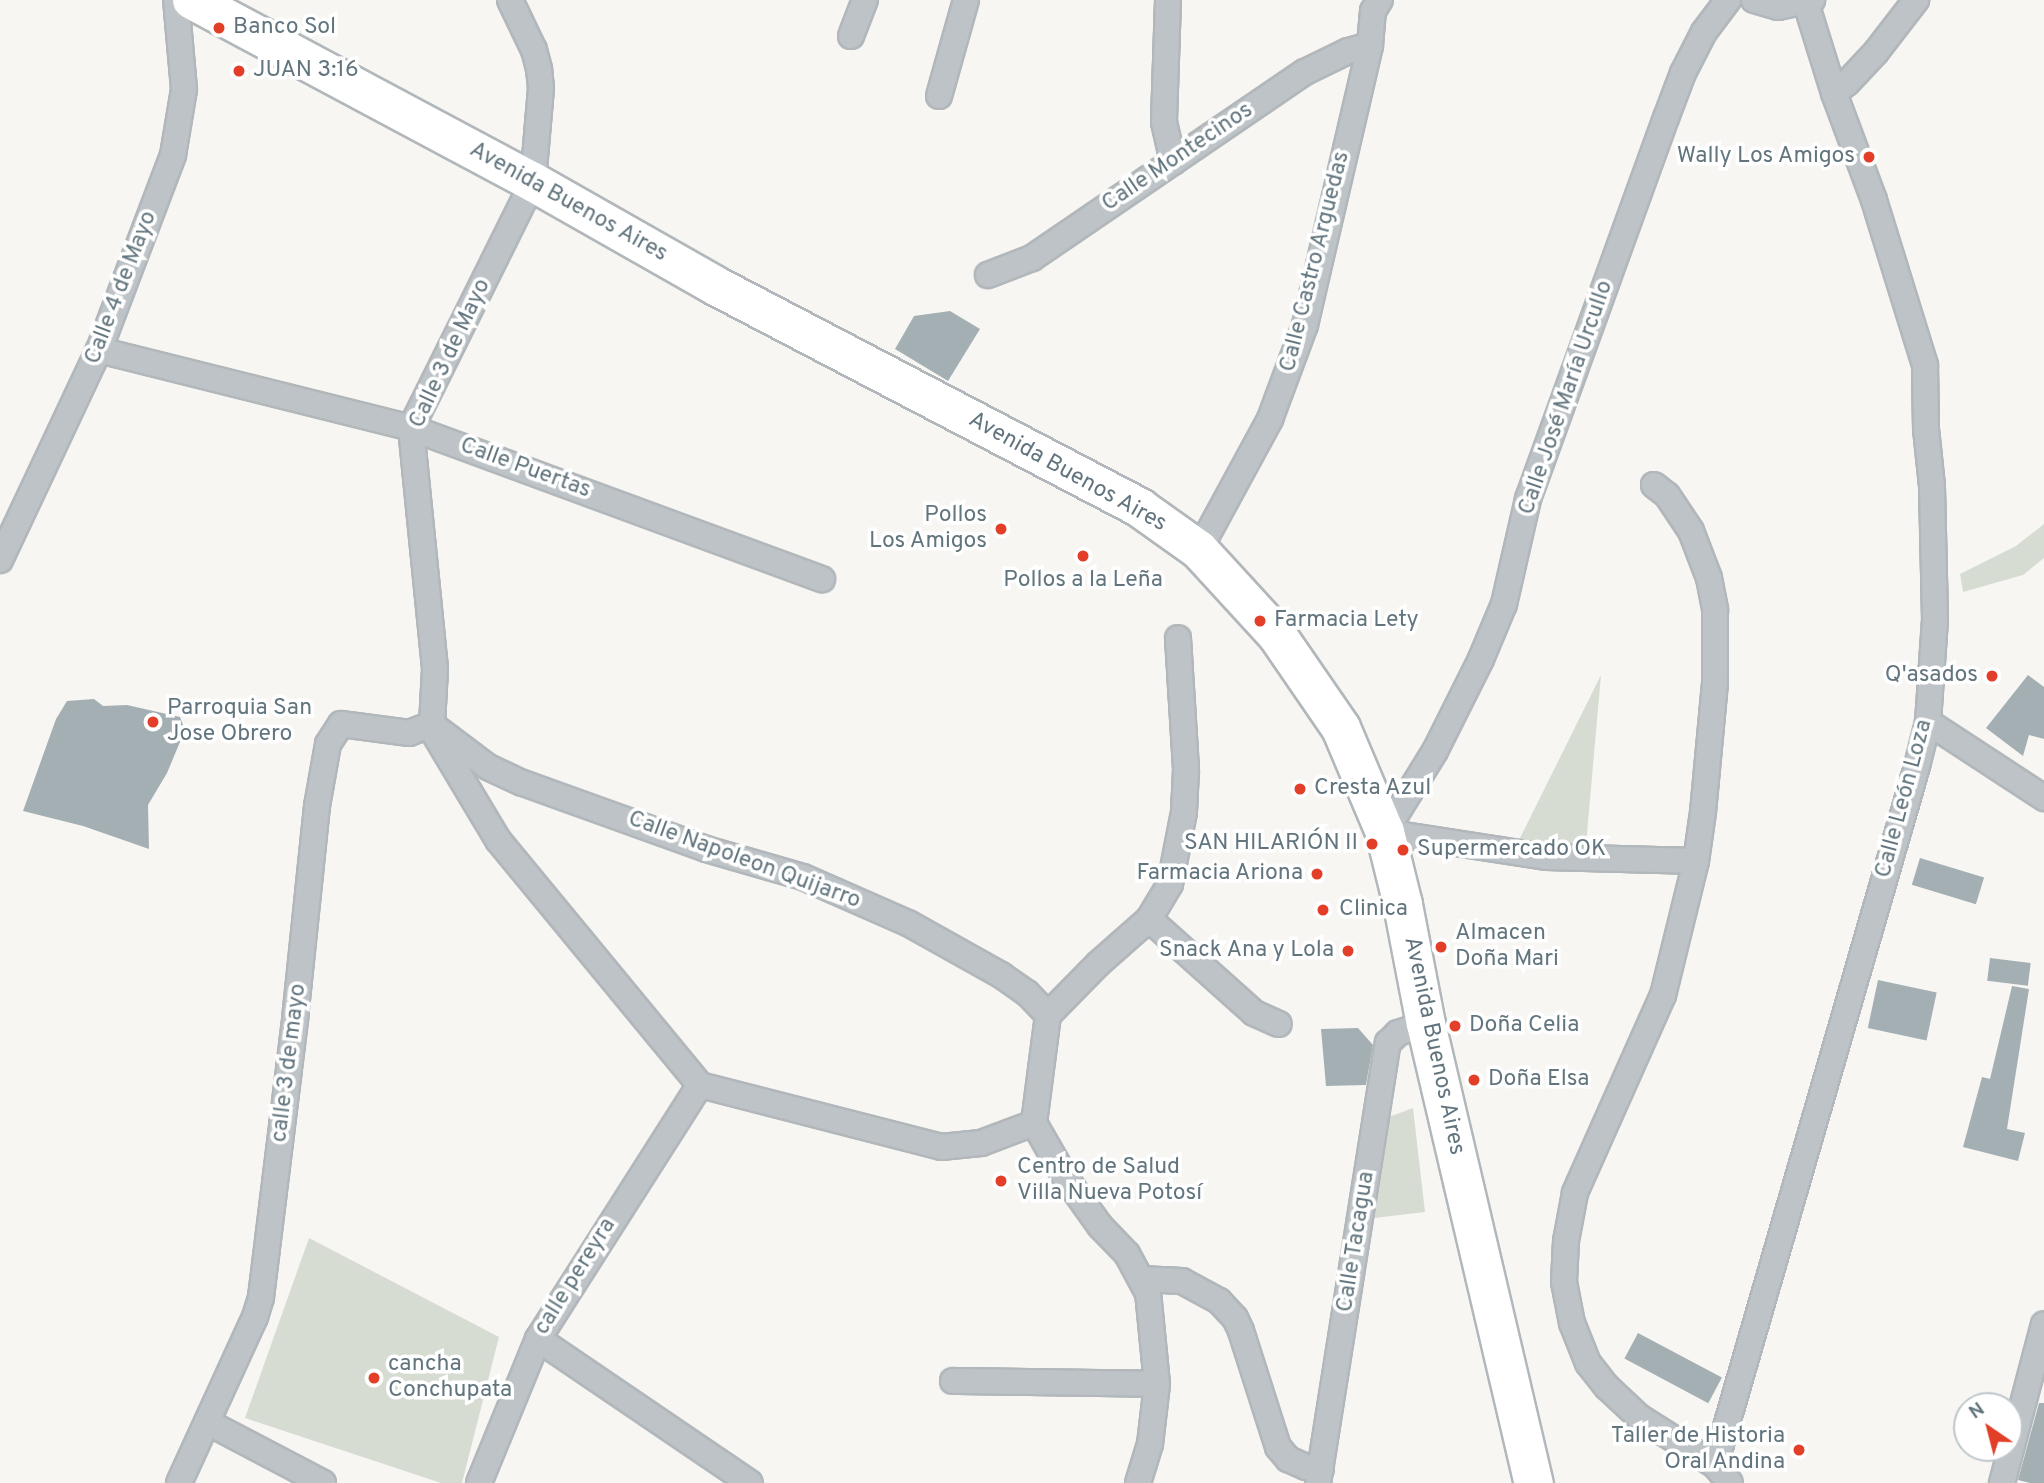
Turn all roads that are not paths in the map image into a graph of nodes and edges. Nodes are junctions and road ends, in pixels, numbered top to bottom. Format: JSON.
{"nodes":[{"id":1,"x":176,"y":0,"type":"edge"},
{"id":2,"x":192,"y":0,"type":"edge"},
{"id":3,"x":510,"y":0,"type":"edge"},
{"id":4,"x":865,"y":0,"type":"edge"},
{"id":5,"x":966,"y":0,"type":"edge"},
{"id":6,"x":1168,"y":0,"type":"edge"},
{"id":7,"x":1728,"y":0,"type":"edge"},
{"id":8,"x":1754,"y":0,"type":"edge"},
{"id":9,"x":1916,"y":0,"type":"edge"},
{"id":10,"x":1809,"y":2,"type":"edge"},
{"id":11,"x":1372,"y":4,"type":"edge"},
{"id":12,"x":851,"y":37,"type":"dead end"},
{"id":13,"x":1370,"y":45,"type":"junction"},
{"id":14,"x":1833,"y":93,"type":"junction"},
{"id":15,"x":939,"y":96,"type":"dead end"},
{"id":16,"x":1172,"y":162,"type":"junction"},
{"id":17,"x":533,"y":183,"type":"junction"},
{"id":18,"x":988,"y":275,"type":"dead end"},
{"id":19,"x":99,"y":350,"type":"junction"},
{"id":20,"x":411,"y":429,"type":"junction"},
{"id":21,"x":1654,"y":485,"type":"dead end"},
{"id":22,"x":1199,"y":550,"type":"junction"},
{"id":23,"x":0,"y":560,"type":"edge"},
{"id":24,"x":822,"y":579,"type":"dead end"},
{"id":25,"x":1178,"y":638,"type":"dead end"},
{"id":26,"x":1928,"y":722,"type":"junction"},
{"id":27,"x":432,"y":724,"type":"junction"},
{"id":28,"x":2044,"y":798,"type":"edge"},
{"id":29,"x":1385,"y":832,"type":"junction"},
{"id":30,"x":1696,"y":861,"type":"junction"},
{"id":31,"x":1149,"y":919,"type":"junction"},
{"id":32,"x":1048,"y":1015,"type":"junction"},
{"id":33,"x":1279,"y":1024,"type":"dead end"},
{"id":34,"x":1426,"y":1024,"type":"junction"},
{"id":35,"x":700,"y":1085,"type":"junction"},
{"id":36,"x":1034,"y":1123,"type":"junction"},
{"id":37,"x":1141,"y":1279,"type":"junction"},
{"id":38,"x":2044,"y":1324,"type":"edge"},
{"id":39,"x":538,"y":1339,"type":"junction"},
{"id":40,"x":953,"y":1381,"type":"dead end"},
{"id":41,"x":1157,"y":1384,"type":"junction"},
{"id":42,"x":207,"y":1422,"type":"junction"},
{"id":43,"x":1722,"y":1474,"type":"edge"},
{"id":44,"x":1319,"y":1476,"type":"edge"},
{"id":45,"x":179,"y":1483,"type":"edge"},
{"id":46,"x":323,"y":1483,"type":"edge"},
{"id":47,"x":479,"y":1483,"type":"edge"},
{"id":48,"x":750,"y":1483,"type":"edge"},
{"id":49,"x":1138,"y":1483,"type":"edge"},
{"id":50,"x":1534,"y":1483,"type":"edge"},
{"id":51,"x":2002,"y":1483,"type":"edge"}],
"edges":[{"from":1,"to":19,"type":"street","name":"Calle 4 de Mayo"},
{"from":2,"to":17,"type":"main road","name":"Avenida Buenos Aires"},
{"from":3,"to":17,"type":"street","name":"Calle 3 de Mayo"},
{"from":4,"to":12,"type":"street"},
{"from":5,"to":15,"type":"street"},
{"from":6,"to":16,"type":"street"},
{"from":7,"to":29,"type":"street","name":"Calle José María Urcullo"},
{"from":8,"to":10,"type":"street"},
{"from":9,"to":14,"type":"street"},
{"from":10,"to":14,"type":"street","name":"Calle León Loza"},
{"from":11,"to":13,"type":"street","name":"Calle Castro Arguedas"},
{"from":13,"to":16,"type":"street","name":"Calle Montecinos"},
{"from":13,"to":22,"type":"street","name":"Calle Castro Arguedas"},
{"from":14,"to":26,"type":"street","name":"Calle León Loza"},
{"from":16,"to":18,"type":"street","name":"Calle Montecinos"},
{"from":17,"to":20,"type":"street","name":"Calle 3 de Mayo"},
{"from":17,"to":22,"type":"main road","name":"Avenida Buenos Aires"},
{"from":19,"to":20,"type":"street","name":"Calle Puertas"},
{"from":19,"to":23,"type":"street","name":"Calle 4 de Mayo"},
{"from":20,"to":24,"type":"street","name":"Calle Puertas"},
{"from":20,"to":27,"type":"street","name":"Calle 3 de Mayo"},
{"from":21,"to":30,"type":"street"},
{"from":22,"to":29,"type":"main road","name":"Avenida Buenos Aires"},
{"from":25,"to":31,"type":"street"},
{"from":26,"to":28,"type":"street"},
{"from":26,"to":43,"type":"street","name":"Calle León Loza"},
{"from":27,"to":32,"type":"street","name":"Calle Napoleon Quijarro"},
{"from":27,"to":35,"type":"street"},
{"from":27,"to":42,"type":"street","name":"calle 3 de mayo"},
{"from":29,"to":30,"type":"street"},
{"from":29,"to":34,"type":"main road","name":"Avenida Buenos Aires"},
{"from":30,"to":43,"type":"street"},
{"from":31,"to":32,"type":"street"},
{"from":31,"to":33,"type":"street"},
{"from":32,"to":36,"type":"street"},
{"from":34,"to":44,"type":"street","name":"Calle Tacagua"},
{"from":34,"to":50,"type":"main road","name":"Avenida Buenos Aires"},
{"from":35,"to":36,"type":"street"},
{"from":35,"to":39,"type":"street","name":"calle pereyra"},
{"from":36,"to":37,"type":"street"},
{"from":37,"to":41,"type":"street"},
{"from":37,"to":44,"type":"street"},
{"from":38,"to":51,"type":"street"},
{"from":39,"to":47,"type":"street","name":"calle pereyra"},
{"from":39,"to":48,"type":"street"},
{"from":40,"to":41,"type":"street"},
{"from":41,"to":49,"type":"street"},
{"from":42,"to":45,"type":"street","name":"calle 3 de mayo"},
{"from":42,"to":46,"type":"street"}]}
